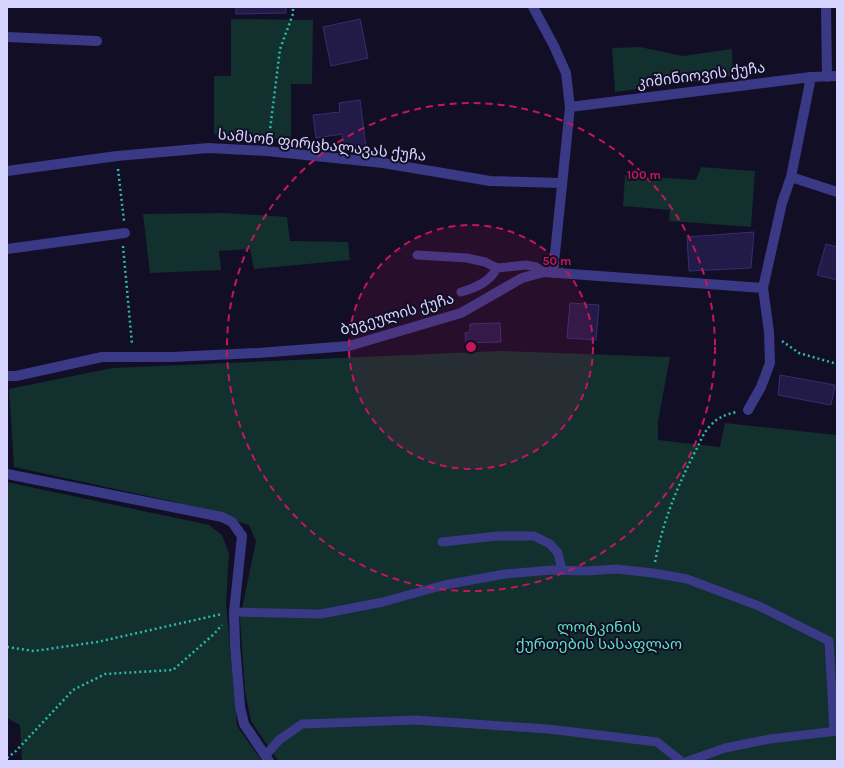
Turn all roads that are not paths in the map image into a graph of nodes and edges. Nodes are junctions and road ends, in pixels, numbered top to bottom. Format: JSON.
{"nodes":[{"id":1,"x":533,"y":7,"type":"edge"},
{"id":2,"x":826,"y":7,"type":"edge"},
{"id":3,"x":7,"y":37,"type":"edge"},
{"id":4,"x":97,"y":41,"type":"dead end"},
{"id":5,"x":837,"y":76,"type":"edge"},
{"id":6,"x":812,"y":77,"type":"junction"},
{"id":7,"x":826,"y":77,"type":"junction"},
{"id":8,"x":570,"y":107,"type":"junction"},
{"id":9,"x":7,"y":171,"type":"edge"},
{"id":10,"x":791,"y":177,"type":"junction"},
{"id":11,"x":562,"y":183,"type":"junction"},
{"id":12,"x":837,"y":192,"type":"edge"},
{"id":13,"x":125,"y":233,"type":"road end"},
{"id":14,"x":7,"y":249,"type":"edge"},
{"id":15,"x":417,"y":255,"type":"dead end"},
{"id":16,"x":497,"y":268,"type":"junction"},
{"id":17,"x":548,"y":272,"type":"junction"},
{"id":18,"x":763,"y":288,"type":"junction"},
{"id":19,"x":461,"y":292,"type":"dead end"},
{"id":20,"x":7,"y":376,"type":"edge"},
{"id":21,"x":748,"y":410,"type":"road end"},
{"id":22,"x":7,"y":474,"type":"edge"},
{"id":23,"x":442,"y":542,"type":"dead end"},
{"id":24,"x":562,"y":570,"type":"junction"},
{"id":25,"x":234,"y":612,"type":"junction"},
{"id":26,"x":836,"y":731,"type":"edge"},
{"id":27,"x":267,"y":758,"type":"edge"},
{"id":28,"x":681,"y":761,"type":"edge"},
{"id":29,"x":688,"y":761,"type":"edge"}],
"edges":[{"from":1,"to":8,"type":"street"},
{"from":2,"to":7,"type":"street"},
{"from":3,"to":4,"type":"street"},
{"from":5,"to":7,"type":"street","name":"კიშინიოვის ქუჩა"},
{"from":6,"to":7,"type":"street","name":"კიშინიოვის ქუჩა"},
{"from":6,"to":8,"type":"street","name":"კიშინიოვის ქუჩა"},
{"from":6,"to":10,"type":"street"},
{"from":8,"to":11,"type":"street"},
{"from":9,"to":11,"type":"street","name":"სამსონ ფირცხალავას ქუჩა"},
{"from":10,"to":12,"type":"street"},
{"from":10,"to":18,"type":"street"},
{"from":11,"to":17,"type":"street"},
{"from":13,"to":14,"type":"street"},
{"from":15,"to":16,"type":"lane"},
{"from":16,"to":17,"type":"lane"},
{"from":16,"to":19,"type":"lane"},
{"from":17,"to":18,"type":"street"},
{"from":17,"to":20,"type":"street","name":"ბუგეულის ქუჩა"},
{"from":18,"to":21,"type":"street"},
{"from":22,"to":25,"type":"street"},
{"from":23,"to":24,"type":"lane"},
{"from":24,"to":25,"type":"lane"},
{"from":24,"to":26,"type":"lane"},
{"from":25,"to":27,"type":"street"},
{"from":26,"to":29,"type":"lane"},
{"from":27,"to":28,"type":"lane"}]}
